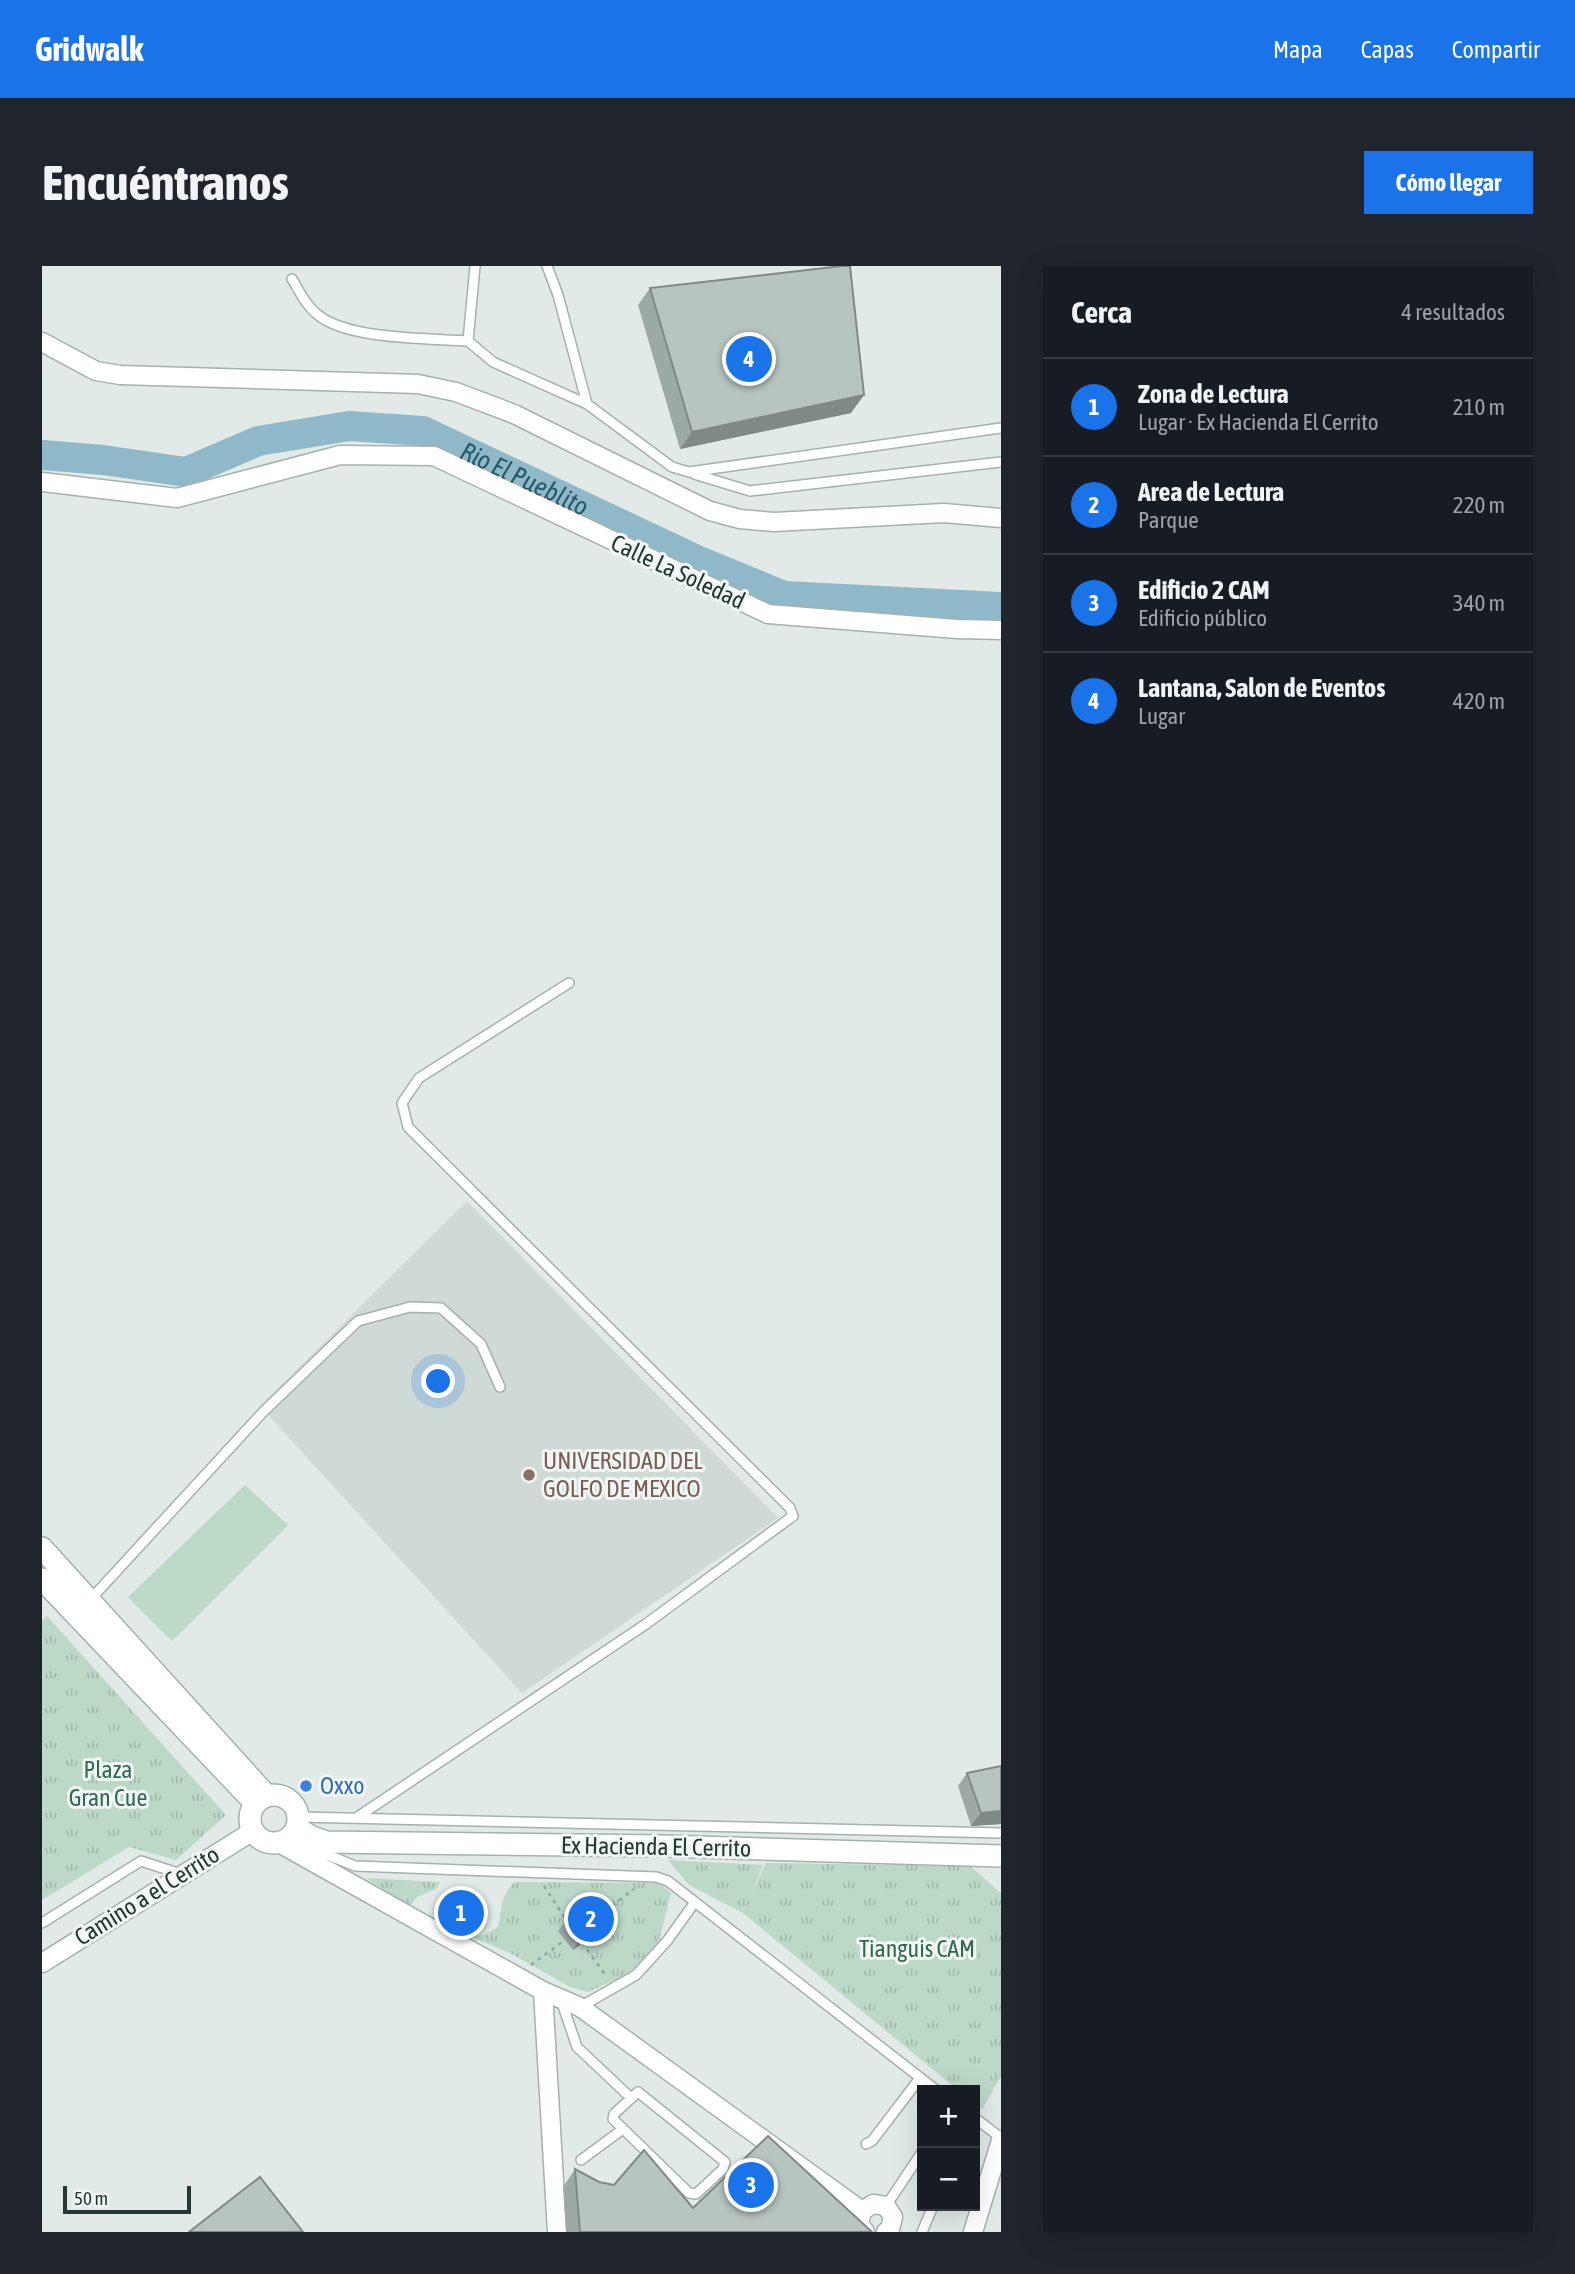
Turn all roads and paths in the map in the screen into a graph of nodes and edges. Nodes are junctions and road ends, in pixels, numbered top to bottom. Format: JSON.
{"nodes":[{"id":1,"x":475,"y":266,"type":"edge"},
{"id":2,"x":547,"y":266,"type":"edge"},
{"id":3,"x":292,"y":279,"type":"dead end"},
{"id":4,"x":468,"y":341,"type":"junction"},
{"id":5,"x":42,"y":342,"type":"edge"},
{"id":6,"x":587,"y":404,"type":"junction"},
{"id":7,"x":1001,"y":428,"type":"edge"},
{"id":8,"x":1001,"y":462,"type":"edge"},
{"id":9,"x":689,"y":472,"type":"junction"},
{"id":10,"x":42,"y":482,"type":"edge"},
{"id":11,"x":1001,"y":518,"type":"edge"},
{"id":12,"x":1001,"y":630,"type":"edge"},
{"id":13,"x":569,"y":983,"type":"dead end"},
{"id":14,"x":500,"y":1387,"type":"dead end"},
{"id":15,"x":42,"y":1548,"type":"edge"},
{"id":16,"x":42,"y":1579,"type":"edge"},
{"id":17,"x":90,"y":1600,"type":"junction"},
{"id":18,"x":260,"y":1799,"type":"junction"},
{"id":19,"x":356,"y":1818,"type":"junction"},
{"id":20,"x":253,"y":1831,"type":"junction"},
{"id":21,"x":295,"y":1833,"type":"junction"},
{"id":22,"x":1001,"y":1833,"type":"edge"},
{"id":23,"x":1001,"y":1856,"type":"edge"},
{"id":24,"x":181,"y":1874,"type":"junction"},
{"id":25,"x":542,"y":1882,"type":"dead end"},
{"id":26,"x":641,"y":1883,"type":"dead end"},
{"id":27,"x":695,"y":1902,"type":"junction"},
{"id":28,"x":42,"y":1923,"type":"edge"},
{"id":29,"x":569,"y":1924,"type":"edge"},
{"id":30,"x":583,"y":1927,"type":"edge"},
{"id":31,"x":565,"y":1940,"type":"dead end"},
{"id":32,"x":582,"y":1943,"type":"edge"},
{"id":33,"x":42,"y":1963,"type":"edge"},
{"id":34,"x":531,"y":1965,"type":"dead end"},
{"id":35,"x":611,"y":1982,"type":"dead end"},
{"id":36,"x":543,"y":1991,"type":"junction"},
{"id":37,"x":561,"y":2000,"type":"junction"},
{"id":38,"x":580,"y":2007,"type":"junction"},
{"id":39,"x":920,"y":2078,"type":"junction"},
{"id":40,"x":929,"y":2085,"type":"edge"},
{"id":41,"x":631,"y":2098,"type":"junction"},
{"id":42,"x":980,"y":2123,"type":"edge"},
{"id":43,"x":623,"y":2129,"type":"junction"},
{"id":44,"x":1001,"y":2139,"type":"edge"},
{"id":45,"x":866,"y":2144,"type":"dead end"},
{"id":46,"x":581,"y":2160,"type":"dead end"},
{"id":47,"x":917,"y":2160,"type":"edge"},
{"id":48,"x":886,"y":2206,"type":"junction"},
{"id":49,"x":862,"y":2211,"type":"junction"},
{"id":50,"x":931,"y":2211,"type":"edge"},
{"id":51,"x":557,"y":2232,"type":"edge"},
{"id":52,"x":865,"y":2232,"type":"edge"},
{"id":53,"x":886,"y":2232,"type":"edge"},
{"id":54,"x":922,"y":2232,"type":"edge"},
{"id":55,"x":973,"y":2232,"type":"edge"}],
"edges":[{"from":1,"to":4,"type":"lane"},
{"from":2,"to":6,"type":"lane"},
{"from":3,"to":4,"type":"lane"},
{"from":4,"to":6,"type":"lane"},
{"from":5,"to":11,"type":"street"},
{"from":6,"to":9,"type":"lane"},
{"from":7,"to":9,"type":"lane"},
{"from":8,"to":9,"type":"lane"},
{"from":10,"to":12,"type":"street","name":"Calle La Soledad"},
{"from":13,"to":19,"type":"lane"},
{"from":14,"to":17,"type":"lane"},
{"from":15,"to":17,"type":"street"},
{"from":16,"to":18,"type":"street"},
{"from":17,"to":18,"type":"street"},
{"from":18,"to":20,"type":"street"},
{"from":18,"to":21,"type":"street"},
{"from":19,"to":21,"type":"lane"},
{"from":19,"to":22,"type":"lane"},
{"from":20,"to":21,"type":"street"},
{"from":20,"to":24,"type":"street","name":"Camino a el Cerrito"},
{"from":21,"to":23,"type":"street","name":"Ex Hacienda El Cerrito"},
{"from":21,"to":27,"type":"lane"},
{"from":21,"to":36,"type":"street"},
{"from":24,"to":28,"type":"lane"},
{"from":24,"to":33,"type":"street","name":"Camino a el Cerrito"},
{"from":25,"to":29,"type":"path"},
{"from":26,"to":30,"type":"path"},
{"from":27,"to":38,"type":"lane"},
{"from":27,"to":39,"type":"lane"},
{"from":31,"to":34,"type":"path"},
{"from":32,"to":35,"type":"path"},
{"from":36,"to":37,"type":"street"},
{"from":36,"to":51,"type":"street"},
{"from":37,"to":38,"type":"street"},
{"from":37,"to":41,"type":"lane"},
{"from":38,"to":49,"type":"street"},
{"from":39,"to":40,"type":"lane"},
{"from":39,"to":45,"type":"lane"},
{"from":41,"to":43,"type":"lane"},
{"from":41,"to":43,"type":"lane"},
{"from":42,"to":44,"type":"lane"},
{"from":43,"to":46,"type":"lane"},
{"from":44,"to":55,"type":"street"},
{"from":47,"to":48,"type":"lane"},
{"from":48,"to":49,"type":"street"},
{"from":48,"to":53,"type":"street"},
{"from":49,"to":52,"type":"street"},
{"from":50,"to":54,"type":"lane"}]}
